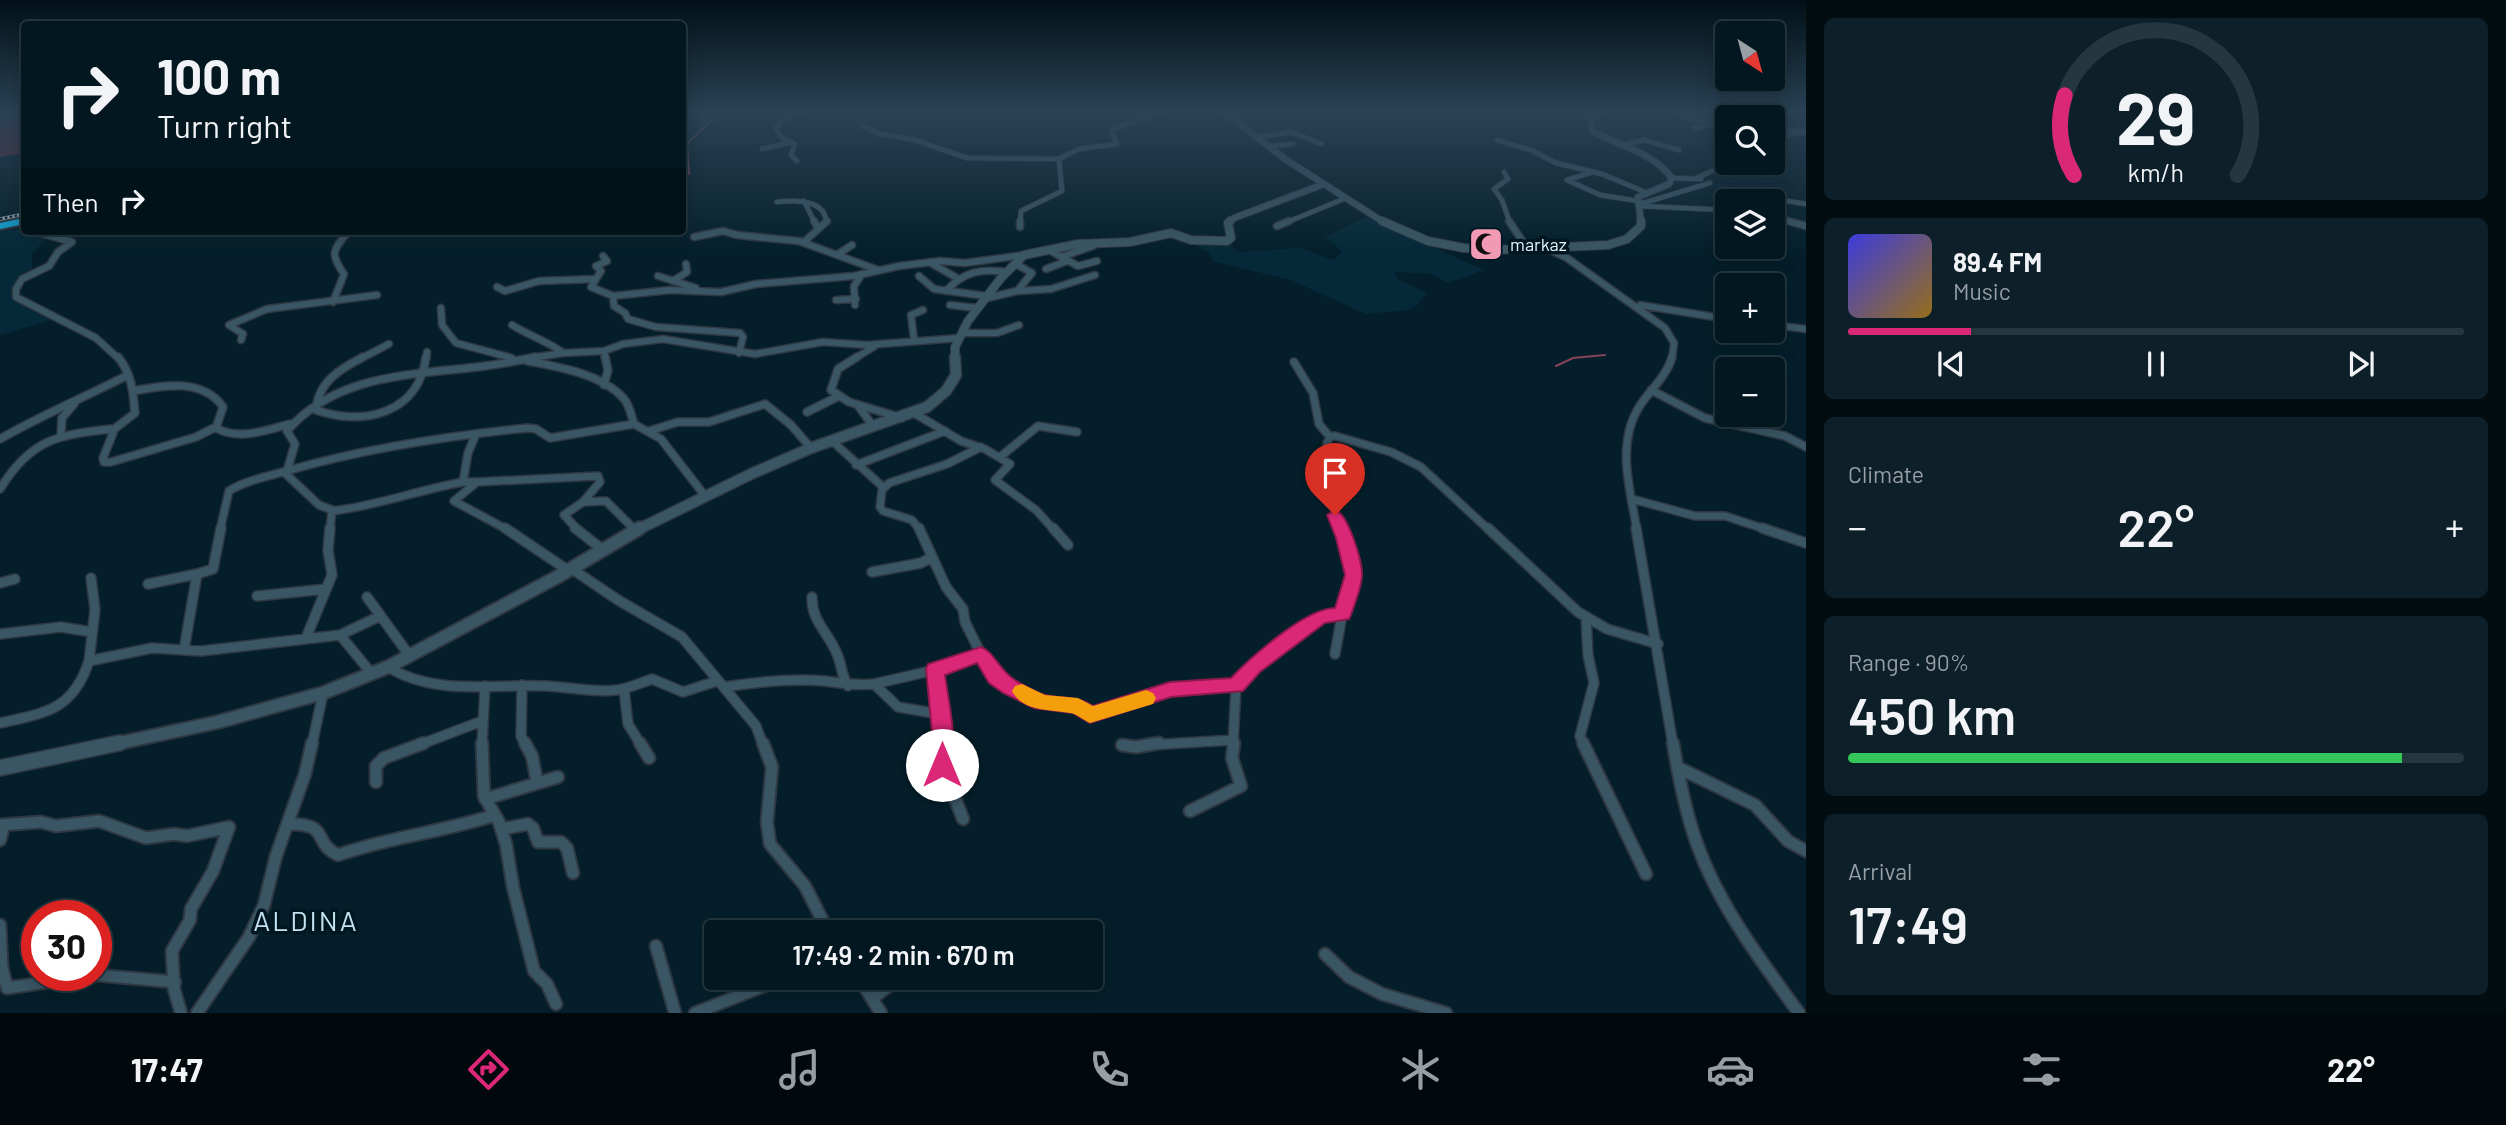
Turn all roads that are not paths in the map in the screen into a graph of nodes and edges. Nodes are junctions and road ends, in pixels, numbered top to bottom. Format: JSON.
{"nodes":[{"id":1,"x":1059,"y":160,"type":"edge"},
{"id":2,"x":1290,"y":160,"type":"edge"},
{"id":3,"x":1551,"y":160,"type":"edge"},
{"id":4,"x":1653,"y":160,"type":"edge"},
{"id":5,"x":1715,"y":170,"type":"edge"},
{"id":6,"x":1504,"y":172,"type":"dead end"},
{"id":7,"x":1596,"y":172,"type":"junction"},
{"id":8,"x":1672,"y":178,"type":"junction"},
{"id":9,"x":1697,"y":178,"type":"junction"},
{"id":10,"x":1324,"y":184,"type":"junction"},
{"id":11,"x":1665,"y":196,"type":"junction"},
{"id":12,"x":1346,"y":198,"type":"junction"},
{"id":13,"x":1641,"y":199,"type":"junction"},
{"id":14,"x":1785,"y":200,"type":"edge"},
{"id":15,"x":804,"y":201,"type":"junction"},
{"id":16,"x":777,"y":202,"type":"dead end"},
{"id":17,"x":1806,"y":204,"type":"edge"},
{"id":18,"x":1715,"y":208,"type":"edge"},
{"id":19,"x":21,"y":220,"type":"edge"},
{"id":20,"x":1785,"y":221,"type":"edge"},
{"id":21,"x":0,"y":224,"type":"edge"},
{"id":22,"x":1277,"y":226,"type":"dead end"},
{"id":23,"x":1806,"y":226,"type":"edge"},
{"id":24,"x":1020,"y":227,"type":"dead end"},
{"id":25,"x":818,"y":228,"type":"junction"},
{"id":26,"x":57,"y":235,"type":"edge"},
{"id":27,"x":346,"y":235,"type":"edge"},
{"id":28,"x":694,"y":237,"type":"dead end"},
{"id":29,"x":804,"y":242,"type":"junction"},
{"id":30,"x":852,"y":245,"type":"dead end"},
{"id":31,"x":1093,"y":246,"type":"dead end"},
{"id":32,"x":1527,"y":248,"type":"junction"},
{"id":33,"x":1546,"y":248,"type":"junction"},
{"id":34,"x":1049,"y":250,"type":"junction"},
{"id":35,"x":838,"y":254,"type":"junction"},
{"id":36,"x":603,"y":256,"type":"dead end"},
{"id":37,"x":1060,"y":257,"type":"junction"},
{"id":38,"x":1020,"y":259,"type":"junction"},
{"id":39,"x":1067,"y":261,"type":"junction"},
{"id":40,"x":1097,"y":261,"type":"dead end"},
{"id":41,"x":929,"y":262,"type":"junction"},
{"id":42,"x":686,"y":264,"type":"dead end"},
{"id":43,"x":1046,"y":268,"type":"dead end"},
{"id":44,"x":878,"y":270,"type":"junction"},
{"id":45,"x":1006,"y":272,"type":"junction"},
{"id":46,"x":862,"y":274,"type":"junction"},
{"id":47,"x":1095,"y":275,"type":"dead end"},
{"id":48,"x":658,"y":276,"type":"dead end"},
{"id":49,"x":919,"y":276,"type":"dead end"},
{"id":50,"x":957,"y":278,"type":"junction"},
{"id":51,"x":594,"y":279,"type":"junction"},
{"id":52,"x":673,"y":281,"type":"junction"},
{"id":53,"x":497,"y":287,"type":"dead end"},
{"id":54,"x":1018,"y":290,"type":"junction"},
{"id":55,"x":702,"y":291,"type":"junction"},
{"id":56,"x":946,"y":291,"type":"junction"},
{"id":57,"x":377,"y":295,"type":"dead end"},
{"id":58,"x":613,"y":296,"type":"junction"},
{"id":59,"x":836,"y":300,"type":"dead end"},
{"id":60,"x":982,"y":301,"type":"junction"},
{"id":61,"x":333,"y":302,"type":"junction"},
{"id":62,"x":1631,"y":303,"type":"junction"},
{"id":63,"x":950,"y":305,"type":"dead end"},
{"id":64,"x":441,"y":308,"type":"dead end"},
{"id":65,"x":923,"y":310,"type":"dead end"},
{"id":66,"x":1715,"y":317,"type":"edge"},
{"id":67,"x":512,"y":325,"type":"dead end"},
{"id":68,"x":1019,"y":325,"type":"dead end"},
{"id":69,"x":1785,"y":326,"type":"edge"},
{"id":70,"x":1806,"y":329,"type":"edge"},
{"id":71,"x":960,"y":335,"type":"junction"},
{"id":72,"x":241,"y":340,"type":"dead end"},
{"id":73,"x":914,"y":340,"type":"junction"},
{"id":74,"x":388,"y":344,"type":"dead end"},
{"id":75,"x":877,"y":344,"type":"junction"},
{"id":76,"x":604,"y":351,"type":"junction"},
{"id":77,"x":426,"y":352,"type":"dead end"},
{"id":78,"x":563,"y":353,"type":"junction"},
{"id":79,"x":739,"y":353,"type":"junction"},
{"id":80,"x":550,"y":355,"type":"junction"},
{"id":81,"x":521,"y":359,"type":"junction"},
{"id":82,"x":1294,"y":362,"type":"dead end"},
{"id":83,"x":551,"y":365,"type":"junction"},
{"id":84,"x":425,"y":371,"type":"junction"},
{"id":85,"x":128,"y":375,"type":"junction"},
{"id":86,"x":604,"y":385,"type":"junction"},
{"id":87,"x":1651,"y":390,"type":"junction"},
{"id":88,"x":133,"y":391,"type":"junction"},
{"id":89,"x":839,"y":396,"type":"junction"},
{"id":90,"x":76,"y":402,"type":"junction"},
{"id":91,"x":316,"y":404,"type":"junction"},
{"id":92,"x":859,"y":407,"type":"junction"},
{"id":93,"x":807,"y":412,"type":"dead end"},
{"id":94,"x":908,"y":416,"type":"junction"},
{"id":95,"x":290,"y":424,"type":"junction"},
{"id":96,"x":634,"y":424,"type":"junction"},
{"id":97,"x":873,"y":426,"type":"junction"},
{"id":98,"x":216,"y":427,"type":"junction"},
{"id":99,"x":113,"y":430,"type":"junction"},
{"id":100,"x":945,"y":430,"type":"junction"},
{"id":101,"x":649,"y":431,"type":"junction"},
{"id":102,"x":1077,"y":432,"type":"dead end"},
{"id":103,"x":476,"y":434,"type":"junction"},
{"id":104,"x":61,"y":435,"type":"junction"},
{"id":105,"x":1330,"y":437,"type":"junction"},
{"id":106,"x":0,"y":439,"type":"edge"},
{"id":107,"x":831,"y":440,"type":"junction"},
{"id":108,"x":811,"y":447,"type":"junction"},
{"id":109,"x":981,"y":447,"type":"junction"},
{"id":110,"x":1806,"y":447,"type":"edge"},
{"id":111,"x":1000,"y":457,"type":"junction"},
{"id":112,"x":856,"y":465,"type":"junction"},
{"id":113,"x":286,"y":469,"type":"junction"},
{"id":114,"x":463,"y":482,"type":"junction"},
{"id":115,"x":477,"y":482,"type":"junction"},
{"id":116,"x":883,"y":487,"type":"junction"},
{"id":117,"x":0,"y":489,"type":"edge"},
{"id":118,"x":705,"y":496,"type":"junction"},
{"id":119,"x":1632,"y":499,"type":"junction"},
{"id":120,"x":583,"y":502,"type":"junction"},
{"id":121,"x":332,"y":511,"type":"junction"},
{"id":122,"x":636,"y":531,"type":"junction"},
{"id":123,"x":1806,"y":543,"type":"edge"},
{"id":124,"x":1068,"y":545,"type":"dead end"},
{"id":125,"x":603,"y":550,"type":"junction"},
{"id":126,"x":932,"y":558,"type":"junction"},
{"id":127,"x":570,"y":570,"type":"junction"},
{"id":128,"x":872,"y":572,"type":"dead end"},
{"id":129,"x":197,"y":574,"type":"junction"},
{"id":130,"x":91,"y":578,"type":"dead end"},
{"id":131,"x":15,"y":579,"type":"dead end"},
{"id":132,"x":0,"y":583,"type":"edge"},
{"id":133,"x":148,"y":584,"type":"dead end"},
{"id":134,"x":326,"y":589,"type":"junction"},
{"id":135,"x":257,"y":596,"type":"dead end"},
{"id":136,"x":367,"y":597,"type":"dead end"},
{"id":137,"x":812,"y":597,"type":"dead end"},
{"id":138,"x":1342,"y":615,"type":"junction"},
{"id":139,"x":380,"y":616,"type":"junction"},
{"id":140,"x":1586,"y":618,"type":"junction"},
{"id":141,"x":92,"y":632,"type":"junction"},
{"id":142,"x":0,"y":634,"type":"edge"},
{"id":143,"x":340,"y":635,"type":"junction"},
{"id":144,"x":306,"y":638,"type":"junction"},
{"id":145,"x":1658,"y":644,"type":"junction"},
{"id":146,"x":184,"y":650,"type":"junction"},
{"id":147,"x":981,"y":654,"type":"junction"},
{"id":148,"x":1335,"y":654,"type":"dead end"},
{"id":149,"x":409,"y":655,"type":"junction"},
{"id":150,"x":89,"y":661,"type":"junction"},
{"id":151,"x":388,"y":667,"type":"junction"},
{"id":152,"x":935,"y":669,"type":"junction"},
{"id":153,"x":372,"y":674,"type":"junction"},
{"id":154,"x":838,"y":674,"type":"junction"},
{"id":155,"x":827,"y":681,"type":"junction"},
{"id":156,"x":720,"y":684,"type":"junction"},
{"id":157,"x":874,"y":684,"type":"junction"},
{"id":158,"x":522,"y":685,"type":"junction"},
{"id":159,"x":485,"y":686,"type":"junction"},
{"id":160,"x":848,"y":686,"type":"junction"},
{"id":161,"x":1236,"y":686,"type":"junction"},
{"id":162,"x":624,"y":688,"type":"junction"},
{"id":163,"x":323,"y":693,"type":"junction"},
{"id":164,"x":939,"y":714,"type":"junction"},
{"id":165,"x":482,"y":721,"type":"junction"},
{"id":166,"x":0,"y":723,"type":"edge"},
{"id":167,"x":1233,"y":740,"type":"junction"},
{"id":168,"x":1122,"y":745,"type":"dead end"},
{"id":169,"x":649,"y":758,"type":"dead end"},
{"id":170,"x":1677,"y":767,"type":"junction"},
{"id":171,"x":0,"y":768,"type":"edge"},
{"id":172,"x":558,"y":777,"type":"dead end"},
{"id":173,"x":376,"y":782,"type":"dead end"},
{"id":174,"x":537,"y":782,"type":"junction"},
{"id":175,"x":485,"y":799,"type":"junction"},
{"id":176,"x":1190,"y":811,"type":"dead end"},
{"id":177,"x":495,"y":815,"type":"junction"},
{"id":178,"x":963,"y":819,"type":"dead end"},
{"id":179,"x":289,"y":824,"type":"junction"},
{"id":180,"x":2,"y":825,"type":"edge"},
{"id":181,"x":502,"y":830,"type":"junction"},
{"id":182,"x":0,"y":840,"type":"edge"},
{"id":183,"x":1806,"y":851,"type":"edge"},
{"id":184,"x":573,"y":873,"type":"dead end"},
{"id":185,"x":1646,"y":874,"type":"dead end"},
{"id":186,"x":822,"y":920,"type":"edge"},
{"id":187,"x":0,"y":925,"type":"edge"},
{"id":188,"x":656,"y":946,"type":"dead end"},
{"id":189,"x":1325,"y":954,"type":"dead end"},
{"id":190,"x":112,"y":976,"type":"edge"},
{"id":191,"x":175,"y":982,"type":"junction"},
{"id":192,"x":21,"y":986,"type":"edge"},
{"id":193,"x":753,"y":990,"type":"edge"},
{"id":194,"x":867,"y":990,"type":"edge"},
{"id":195,"x":883,"y":990,"type":"edge"},
{"id":196,"x":873,"y":998,"type":"junction"},
{"id":197,"x":556,"y":1004,"type":"dead end"},
{"id":198,"x":181,"y":1013,"type":"edge"},
{"id":199,"x":197,"y":1013,"type":"edge"},
{"id":200,"x":675,"y":1013,"type":"edge"},
{"id":201,"x":695,"y":1013,"type":"edge"},
{"id":202,"x":880,"y":1013,"type":"edge"},
{"id":203,"x":1446,"y":1013,"type":"edge"},
{"id":204,"x":1799,"y":1013,"type":"edge"}],
"edges":[{"from":1,"to":24,"type":"street"},
{"from":2,"to":10,"type":"street"},
{"from":3,"to":7,"type":"street"},
{"from":4,"to":8,"type":"street"},
{"from":5,"to":9,"type":"street"},
{"from":6,"to":32,"type":"street"},
{"from":7,"to":13,"type":"street"},
{"from":7,"to":13,"type":"street"},
{"from":8,"to":9,"type":"street"},
{"from":8,"to":13,"type":"street"},
{"from":9,"to":11,"type":"street"},
{"from":10,"to":12,"type":"street"},
{"from":10,"to":34,"type":"street"},
{"from":11,"to":13,"type":"street"},
{"from":11,"to":13,"type":"street"},
{"from":12,"to":22,"type":"street"},
{"from":12,"to":32,"type":"street"},
{"from":13,"to":18,"type":"street"},
{"from":13,"to":33,"type":"street"},
{"from":14,"to":17,"type":"street"},
{"from":15,"to":16,"type":"street"},
{"from":15,"to":25,"type":"street"},
{"from":15,"to":25,"type":"street"},
{"from":19,"to":21,"type":"highway"},
{"from":20,"to":23,"type":"street"},
{"from":25,"to":29,"type":"street"},
{"from":26,"to":85,"type":"street"},
{"from":27,"to":61,"type":"street"},
{"from":28,"to":29,"type":"street"},
{"from":29,"to":35,"type":"street"},
{"from":30,"to":35,"type":"street"},
{"from":31,"to":37,"type":"street"},
{"from":32,"to":33,"type":"street"},
{"from":33,"to":62,"type":"street"},
{"from":34,"to":37,"type":"street"},
{"from":34,"to":38,"type":"street"},
{"from":35,"to":44,"type":"street"},
{"from":36,"to":51,"type":"street"},
{"from":37,"to":39,"type":"street"},
{"from":38,"to":41,"type":"street"},
{"from":38,"to":45,"type":"street"},
{"from":38,"to":54,"type":"street"},
{"from":39,"to":40,"type":"street"},
{"from":39,"to":43,"type":"street"},
{"from":41,"to":44,"type":"street"},
{"from":41,"to":50,"type":"street"},
{"from":42,"to":52,"type":"street"},
{"from":44,"to":46,"type":"street"},
{"from":45,"to":50,"type":"street"},
{"from":45,"to":60,"type":"street"},
{"from":46,"to":55,"type":"street"},
{"from":46,"to":59,"type":"street"},
{"from":47,"to":54,"type":"street"},
{"from":48,"to":52,"type":"street"},
{"from":49,"to":56,"type":"street"},
{"from":50,"to":56,"type":"street"},
{"from":51,"to":53,"type":"street"},
{"from":51,"to":58,"type":"street"},
{"from":52,"to":55,"type":"street"},
{"from":54,"to":60,"type":"street"},
{"from":55,"to":58,"type":"street"},
{"from":56,"to":60,"type":"street"},
{"from":57,"to":61,"type":"street"},
{"from":58,"to":79,"type":"street"},
{"from":60,"to":63,"type":"street"},
{"from":60,"to":71,"type":"street"},
{"from":61,"to":72,"type":"street"},
{"from":62,"to":66,"type":"street"},
{"from":62,"to":87,"type":"street"},
{"from":64,"to":81,"type":"street"},
{"from":65,"to":73,"type":"street"},
{"from":67,"to":78,"type":"street"},
{"from":68,"to":71,"type":"street"},
{"from":69,"to":70,"type":"street"},
{"from":71,"to":73,"type":"street"},
{"from":71,"to":94,"type":"street"},
{"from":73,"to":75,"type":"street"},
{"from":74,"to":91,"type":"street"},
{"from":75,"to":79,"type":"street"},
{"from":75,"to":89,"type":"street"},
{"from":76,"to":78,"type":"street"},
{"from":76,"to":79,"type":"street"},
{"from":76,"to":86,"type":"street"},
{"from":77,"to":84,"type":"street"},
{"from":78,"to":80,"type":"street"},
{"from":80,"to":81,"type":"street"},
{"from":80,"to":83,"type":"street"},
{"from":81,"to":83,"type":"street"},
{"from":81,"to":84,"type":"street"},
{"from":82,"to":105,"type":"street"},
{"from":83,"to":86,"type":"street"},
{"from":84,"to":91,"type":"street"},
{"from":84,"to":91,"type":"street"},
{"from":85,"to":88,"type":"street"},
{"from":85,"to":90,"type":"street"},
{"from":86,"to":96,"type":"street"},
{"from":87,"to":110,"type":"street"},
{"from":87,"to":119,"type":"street"},
{"from":88,"to":98,"type":"street"},
{"from":88,"to":99,"type":"street"},
{"from":89,"to":92,"type":"street"},
{"from":89,"to":93,"type":"street"},
{"from":90,"to":104,"type":"street"},
{"from":90,"to":106,"type":"street"},
{"from":91,"to":95,"type":"street"},
{"from":92,"to":94,"type":"street"},
{"from":92,"to":97,"type":"street"},
{"from":94,"to":97,"type":"street"},
{"from":94,"to":100,"type":"street"},
{"from":95,"to":98,"type":"street"},
{"from":95,"to":113,"type":"street"},
{"from":96,"to":101,"type":"street"},
{"from":96,"to":103,"type":"street"},
{"from":97,"to":107,"type":"street"},
{"from":98,"to":99,"type":"street"},
{"from":99,"to":104,"type":"street"},
{"from":100,"to":109,"type":"street"},
{"from":100,"to":112,"type":"street"},
{"from":101,"to":108,"type":"street"},
{"from":101,"to":118,"type":"street"},
{"from":102,"to":111,"type":"street"},
{"from":103,"to":113,"type":"street"},
{"from":103,"to":114,"type":"street"},
{"from":104,"to":117,"type":"street"},
{"from":105,"to":138,"type":"street"},
{"from":105,"to":140,"type":"street"},
{"from":107,"to":108,"type":"street"},
{"from":107,"to":112,"type":"street"},
{"from":108,"to":118,"type":"street"},
{"from":109,"to":111,"type":"street"},
{"from":109,"to":116,"type":"street"},
{"from":111,"to":124,"type":"street"},
{"from":112,"to":116,"type":"street"},
{"from":113,"to":121,"type":"street"},
{"from":113,"to":129,"type":"street"},
{"from":114,"to":115,"type":"street"},
{"from":114,"to":121,"type":"street"},
{"from":115,"to":120,"type":"street"},
{"from":115,"to":127,"type":"street"},
{"from":116,"to":126,"type":"street"},
{"from":118,"to":122,"type":"street"},
{"from":119,"to":123,"type":"street"},
{"from":119,"to":145,"type":"street"},
{"from":120,"to":122,"type":"street"},
{"from":120,"to":125,"type":"street"},
{"from":121,"to":134,"type":"street"},
{"from":122,"to":125,"type":"street"},
{"from":125,"to":127,"type":"street"},
{"from":126,"to":128,"type":"street"},
{"from":126,"to":147,"type":"street"},
{"from":127,"to":149,"type":"street"},
{"from":127,"to":156,"type":"street"},
{"from":129,"to":133,"type":"street"},
{"from":129,"to":146,"type":"street"},
{"from":130,"to":141,"type":"street"},
{"from":131,"to":132,"type":"street"},
{"from":134,"to":135,"type":"street"},
{"from":134,"to":144,"type":"street"},
{"from":136,"to":139,"type":"street"},
{"from":137,"to":154,"type":"street"},
{"from":138,"to":148,"type":"street"},
{"from":138,"to":161,"type":"street"},
{"from":139,"to":143,"type":"street"},
{"from":139,"to":149,"type":"street"},
{"from":140,"to":145,"type":"street"},
{"from":140,"to":185,"type":"street"},
{"from":141,"to":142,"type":"street"},
{"from":141,"to":150,"type":"street"},
{"from":143,"to":144,"type":"street"},
{"from":143,"to":153,"type":"street"},
{"from":144,"to":146,"type":"street"},
{"from":145,"to":170,"type":"street"},
{"from":146,"to":150,"type":"street"},
{"from":147,"to":152,"type":"street"},
{"from":147,"to":161,"type":"street"},
{"from":149,"to":151,"type":"street"},
{"from":150,"to":166,"type":"street"},
{"from":151,"to":153,"type":"street"},
{"from":151,"to":159,"type":"street"},
{"from":152,"to":157,"type":"street"},
{"from":152,"to":164,"type":"street"},
{"from":153,"to":163,"type":"street"},
{"from":154,"to":155,"type":"street"},
{"from":154,"to":160,"type":"street"},
{"from":155,"to":156,"type":"street"},
{"from":155,"to":160,"type":"street"},
{"from":156,"to":162,"type":"street"},
{"from":156,"to":186,"type":"street"},
{"from":157,"to":160,"type":"street"},
{"from":157,"to":164,"type":"street"},
{"from":158,"to":159,"type":"street"},
{"from":158,"to":162,"type":"street"},
{"from":158,"to":174,"type":"street"},
{"from":159,"to":165,"type":"street"},
{"from":161,"to":167,"type":"street"},
{"from":162,"to":169,"type":"street"},
{"from":163,"to":171,"type":"street"},
{"from":163,"to":179,"type":"street"},
{"from":164,"to":178,"type":"street"},
{"from":165,"to":173,"type":"street"},
{"from":165,"to":175,"type":"street"},
{"from":167,"to":168,"type":"street"},
{"from":167,"to":176,"type":"street"},
{"from":170,"to":183,"type":"street"},
{"from":170,"to":204,"type":"street"},
{"from":172,"to":174,"type":"street"},
{"from":174,"to":175,"type":"street"},
{"from":175,"to":177,"type":"street"},
{"from":177,"to":179,"type":"street"},
{"from":177,"to":181,"type":"street"},
{"from":179,"to":199,"type":"street"},
{"from":180,"to":182,"type":"street"},
{"from":180,"to":191,"type":"street"},
{"from":181,"to":184,"type":"street"},
{"from":181,"to":197,"type":"street"},
{"from":187,"to":192,"type":"street"},
{"from":188,"to":200,"type":"street"},
{"from":189,"to":203,"type":"street"},
{"from":190,"to":191,"type":"street"},
{"from":191,"to":198,"type":"street"},
{"from":193,"to":201,"type":"street"},
{"from":194,"to":196,"type":"street"},
{"from":195,"to":196,"type":"street"},
{"from":196,"to":202,"type":"street"}]}
